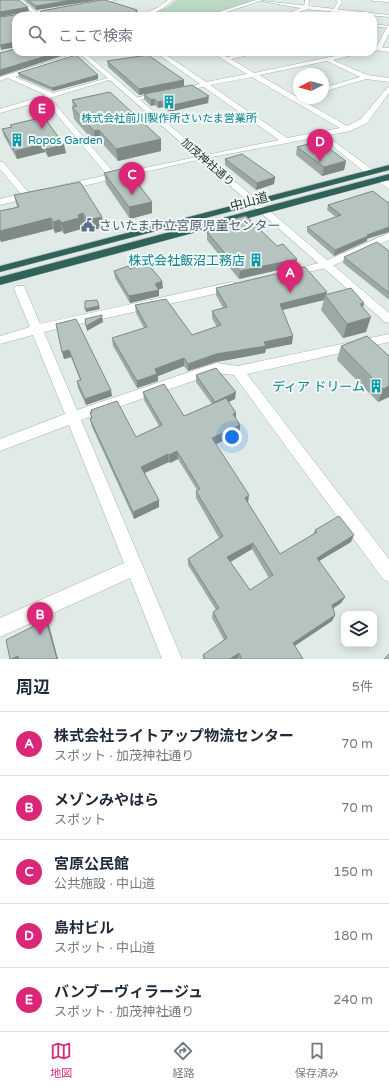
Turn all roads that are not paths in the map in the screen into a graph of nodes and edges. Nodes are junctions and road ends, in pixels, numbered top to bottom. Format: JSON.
{"nodes":[{"id":1,"x":19,"y":0,"type":"edge"},
{"id":2,"x":114,"y":0,"type":"edge"},
{"id":3,"x":171,"y":0,"type":"edge"},
{"id":4,"x":259,"y":0,"type":"edge"},
{"id":5,"x":307,"y":0,"type":"edge"},
{"id":6,"x":338,"y":0,"type":"edge"},
{"id":7,"x":373,"y":0,"type":"edge"},
{"id":8,"x":389,"y":1,"type":"edge"},
{"id":9,"x":85,"y":5,"type":"edge"},
{"id":10,"x":306,"y":8,"type":"junction"},
{"id":11,"x":335,"y":11,"type":"junction"},
{"id":12,"x":36,"y":12,"type":"edge"},
{"id":13,"x":150,"y":12,"type":"edge"},
{"id":14,"x":222,"y":12,"type":"edge"},
{"id":15,"x":294,"y":12,"type":"edge"},
{"id":16,"x":346,"y":12,"type":"edge"},
{"id":17,"x":377,"y":15,"type":"edge"},
{"id":18,"x":389,"y":16,"type":"edge"},
{"id":19,"x":377,"y":26,"type":"edge"},
{"id":20,"x":389,"y":28,"type":"edge"},
{"id":21,"x":384,"y":38,"type":"edge"},
{"id":22,"x":377,"y":47,"type":"edge"},
{"id":23,"x":377,"y":49,"type":"edge"},
{"id":24,"x":389,"y":50,"type":"edge"},
{"id":25,"x":70,"y":56,"type":"edge"},
{"id":26,"x":87,"y":56,"type":"edge"},
{"id":27,"x":164,"y":56,"type":"edge"},
{"id":28,"x":221,"y":56,"type":"edge"},
{"id":29,"x":236,"y":56,"type":"edge"},
{"id":30,"x":342,"y":56,"type":"edge"},
{"id":31,"x":225,"y":58,"type":"junction"},
{"id":32,"x":327,"y":59,"type":"junction"},
{"id":33,"x":253,"y":75,"type":"junction"},
{"id":34,"x":8,"y":76,"type":"junction"},
{"id":35,"x":366,"y":77,"type":"junction"},
{"id":36,"x":110,"y":78,"type":"junction"},
{"id":37,"x":0,"y":79,"type":"edge"},
{"id":38,"x":389,"y":80,"type":"edge"},
{"id":39,"x":204,"y":84,"type":"junction"},
{"id":40,"x":329,"y":88,"type":"edge"},
{"id":41,"x":389,"y":89,"type":"edge"},
{"id":42,"x":173,"y":91,"type":"edge"},
{"id":43,"x":165,"y":92,"type":"edge"},
{"id":44,"x":49,"y":96,"type":"junction"},
{"id":45,"x":293,"y":96,"type":"edge"},
{"id":46,"x":135,"y":99,"type":"junction"},
{"id":47,"x":307,"y":104,"type":"edge"},
{"id":48,"x":0,"y":111,"type":"edge"},
{"id":49,"x":347,"y":129,"type":"junction"},
{"id":50,"x":321,"y":134,"type":"junction"},
{"id":51,"x":286,"y":141,"type":"junction"},
{"id":52,"x":202,"y":157,"type":"junction"},
{"id":53,"x":0,"y":164,"type":"edge"},
{"id":54,"x":389,"y":167,"type":"edge"},
{"id":55,"x":370,"y":172,"type":"junction"},
{"id":56,"x":113,"y":177,"type":"junction"},
{"id":57,"x":385,"y":178,"type":"edge"},
{"id":58,"x":389,"y":186,"type":"edge"},
{"id":59,"x":58,"y":189,"type":"edge"},
{"id":60,"x":0,"y":202,"type":"edge"},
{"id":61,"x":254,"y":202,"type":"junction"},
{"id":62,"x":264,"y":211,"type":"junction"},
{"id":63,"x":389,"y":236,"type":"edge"},
{"id":64,"x":326,"y":265,"type":"junction"},
{"id":65,"x":0,"y":270,"type":"edge"},
{"id":66,"x":278,"y":276,"type":"edge"},
{"id":67,"x":0,"y":281,"type":"edge"},
{"id":68,"x":247,"y":283,"type":"edge"},
{"id":69,"x":20,"y":289,"type":"dead end"},
{"id":70,"x":389,"y":319,"type":"edge"},
{"id":71,"x":37,"y":329,"type":"junction"},
{"id":72,"x":389,"y":338,"type":"edge"},
{"id":73,"x":0,"y":340,"type":"edge"},
{"id":74,"x":238,"y":371,"type":"junction"},
{"id":75,"x":72,"y":417,"type":"junction"},
{"id":76,"x":0,"y":445,"type":"edge"},
{"id":77,"x":134,"y":568,"type":"junction"},
{"id":78,"x":389,"y":573,"type":"edge"},
{"id":79,"x":0,"y":628,"type":"edge"},
{"id":80,"x":172,"y":659,"type":"edge"}],
"edges":[{"from":1,"to":12,"type":"street"},
{"from":2,"to":9,"type":"street"},
{"from":3,"to":13,"type":"street"},
{"from":4,"to":10,"type":"street"},
{"from":4,"to":14,"type":"street"},
{"from":5,"to":10,"type":"street"},
{"from":6,"to":11,"type":"street"},
{"from":7,"to":8,"type":"lane"},
{"from":10,"to":11,"type":"street"},
{"from":10,"to":15,"type":"street"},
{"from":11,"to":16,"type":"street"},
{"from":17,"to":18,"type":"street"},
{"from":19,"to":20,"type":"lane"},
{"from":20,"to":21,"type":"street"},
{"from":21,"to":22,"type":"street"},
{"from":23,"to":24,"type":"lane"},
{"from":25,"to":34,"type":"street"},
{"from":26,"to":36,"type":"street","name":"加茂神社通り"},
{"from":27,"to":39,"type":"street"},
{"from":28,"to":31,"type":"street"},
{"from":29,"to":31,"type":"street"},
{"from":30,"to":32,"type":"street"},
{"from":31,"to":33,"type":"street"},
{"from":32,"to":33,"type":"street"},
{"from":32,"to":35,"type":"street"},
{"from":33,"to":39,"type":"street"},
{"from":33,"to":45,"type":"street"},
{"from":34,"to":37,"type":"street"},
{"from":34,"to":44,"type":"street"},
{"from":35,"to":38,"type":"street"},
{"from":35,"to":40,"type":"street"},
{"from":36,"to":44,"type":"street"},
{"from":36,"to":46,"type":"street","name":"加茂神社通り"},
{"from":39,"to":42,"type":"street"},
{"from":39,"to":51,"type":"street"},
{"from":41,"to":49,"type":"street"},
{"from":43,"to":46,"type":"street"},
{"from":44,"to":48,"type":"street"},
{"from":44,"to":56,"type":"street"},
{"from":46,"to":52,"type":"street","name":"加茂神社通り"},
{"from":47,"to":49,"type":"street"},
{"from":49,"to":50,"type":"street"},
{"from":50,"to":51,"type":"street"},
{"from":50,"to":55,"type":"lane"},
{"from":51,"to":52,"type":"street"},
{"from":52,"to":56,"type":"street"},
{"from":52,"to":61,"type":"street","name":"加茂神社通り"},
{"from":53,"to":60,"type":"street"},
{"from":54,"to":55,"type":"highway","name":"中山道"},
{"from":55,"to":61,"type":"highway","name":"中山道"},
{"from":56,"to":59,"type":"street"},
{"from":57,"to":58,"type":"street"},
{"from":57,"to":62,"type":"highway","name":"中山道"},
{"from":61,"to":62,"type":"street","name":"加茂神社通り"},
{"from":61,"to":65,"type":"highway","name":"中山道"},
{"from":62,"to":64,"type":"street","name":"加茂神社通り"},
{"from":62,"to":67,"type":"highway","name":"中山道"},
{"from":63,"to":64,"type":"street"},
{"from":64,"to":66,"type":"street"},
{"from":64,"to":70,"type":"street","name":"加茂神社通り"},
{"from":68,"to":71,"type":"street"},
{"from":69,"to":71,"type":"street"},
{"from":71,"to":73,"type":"street"},
{"from":71,"to":75,"type":"street"},
{"from":72,"to":74,"type":"street"},
{"from":74,"to":75,"type":"street"},
{"from":74,"to":78,"type":"street"},
{"from":75,"to":76,"type":"street"},
{"from":75,"to":77,"type":"street"},
{"from":77,"to":79,"type":"street"},
{"from":77,"to":80,"type":"street"}]}
